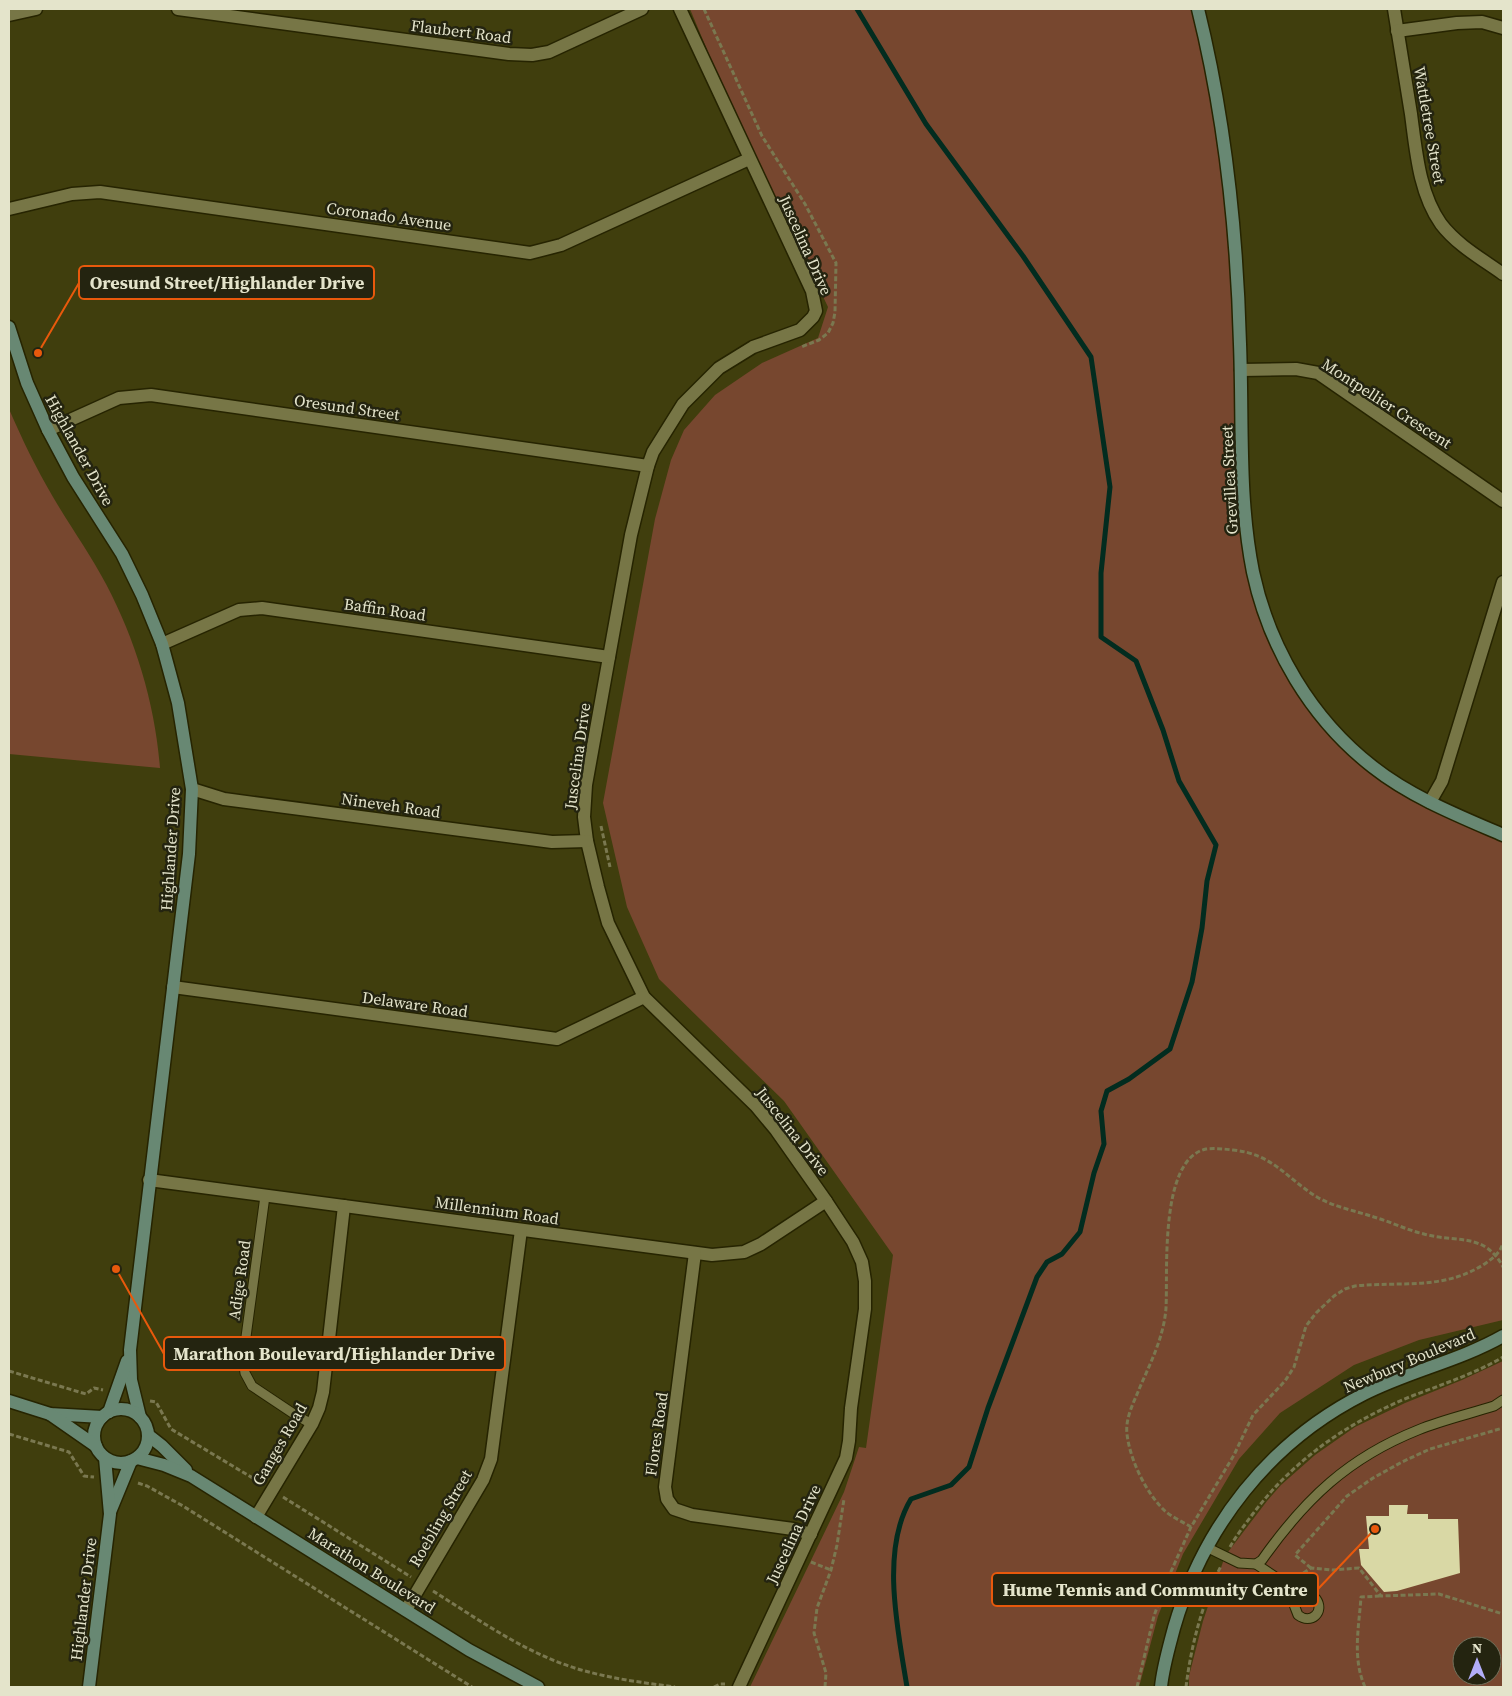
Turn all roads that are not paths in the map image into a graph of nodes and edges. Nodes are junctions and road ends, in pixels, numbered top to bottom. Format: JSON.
{"nodes":[{"id":1,"x":36,"y":9,"type":"edge"},
{"id":2,"x":178,"y":9,"type":"edge"},
{"id":3,"x":642,"y":9,"type":"edge"},
{"id":4,"x":680,"y":9,"type":"edge"},
{"id":5,"x":1198,"y":9,"type":"edge"},
{"id":6,"x":1394,"y":9,"type":"edge"},
{"id":7,"x":9,"y":15,"type":"edge"},
{"id":8,"x":1503,"y":28,"type":"edge"},
{"id":9,"x":1397,"y":31,"type":"junction"},
{"id":10,"x":749,"y":159,"type":"junction"},
{"id":11,"x":9,"y":209,"type":"edge"},
{"id":12,"x":1503,"y":274,"type":"edge"},
{"id":13,"x":9,"y":327,"type":"edge"},
{"id":14,"x":1240,"y":370,"type":"junction"},
{"id":15,"x":48,"y":430,"type":"junction"},
{"id":16,"x":648,"y":466,"type":"junction"},
{"id":17,"x":1503,"y":501,"type":"edge"},
{"id":18,"x":1503,"y":582,"type":"edge"},
{"id":19,"x":162,"y":644,"type":"junction"},
{"id":20,"x":609,"y":657,"type":"junction"},
{"id":21,"x":192,"y":788,"type":"junction"},
{"id":22,"x":1430,"y":802,"type":"junction"},
{"id":23,"x":1503,"y":835,"type":"edge"},
{"id":24,"x":587,"y":841,"type":"junction"},
{"id":25,"x":173,"y":987,"type":"junction"},
{"id":26,"x":644,"y":997,"type":"junction"},
{"id":27,"x":149,"y":1180,"type":"junction"},
{"id":28,"x":265,"y":1196,"type":"junction"},
{"id":29,"x":826,"y":1201,"type":"junction"},
{"id":30,"x":344,"y":1206,"type":"junction"},
{"id":31,"x":521,"y":1230,"type":"junction"},
{"id":32,"x":695,"y":1253,"type":"junction"},
{"id":33,"x":1503,"y":1338,"type":"edge"},
{"id":34,"x":130,"y":1350,"type":"junction"},
{"id":35,"x":1503,"y":1400,"type":"edge"},
{"id":36,"x":9,"y":1402,"type":"edge"},
{"id":37,"x":50,"y":1414,"type":"junction"},
{"id":38,"x":105,"y":1415,"type":"junction"},
{"id":39,"x":140,"y":1417,"type":"junction"},
{"id":40,"x":312,"y":1424,"type":"junction"},
{"id":41,"x":148,"y":1435,"type":"junction"},
{"id":42,"x":96,"y":1446,"type":"junction"},
{"id":43,"x":105,"y":1458,"type":"junction"},
{"id":44,"x":134,"y":1460,"type":"junction"},
{"id":45,"x":191,"y":1476,"type":"junction"},
{"id":46,"x":110,"y":1514,"type":"junction"},
{"id":47,"x":256,"y":1517,"type":"junction"},
{"id":48,"x":811,"y":1534,"type":"junction"},
{"id":49,"x":1206,"y":1547,"type":"junction"},
{"id":50,"x":1256,"y":1564,"type":"junction"},
{"id":51,"x":1286,"y":1584,"type":"road end"},
{"id":52,"x":406,"y":1610,"type":"junction"},
{"id":53,"x":89,"y":1687,"type":"edge"},
{"id":54,"x":538,"y":1687,"type":"edge"},
{"id":55,"x":739,"y":1687,"type":"edge"},
{"id":56,"x":1161,"y":1687,"type":"edge"}],
"edges":[{"from":1,"to":7,"type":"street"},
{"from":2,"to":3,"type":"street","name":"Flaubert Road"},
{"from":4,"to":10,"type":"street","name":"Juscelina Drive"},
{"from":5,"to":14,"type":"street","name":"Grevillea Street"},
{"from":6,"to":9,"type":"street","name":"Wattletree Street"},
{"from":8,"to":9,"type":"street"},
{"from":9,"to":12,"type":"street","name":"Wattletree Street"},
{"from":10,"to":11,"type":"street","name":"Coronado Avenue"},
{"from":10,"to":16,"type":"street","name":"Juscelina Drive"},
{"from":13,"to":15,"type":"street","name":"Highlander Drive"},
{"from":14,"to":17,"type":"street","name":"Montpellier Crescent"},
{"from":14,"to":22,"type":"street","name":"Grevillea Street"},
{"from":15,"to":16,"type":"street","name":"Oresund Street"},
{"from":15,"to":19,"type":"street","name":"Highlander Drive"},
{"from":16,"to":20,"type":"street","name":"Juscelina Drive"},
{"from":18,"to":22,"type":"street"},
{"from":19,"to":20,"type":"street","name":"Baffin Road"},
{"from":19,"to":21,"type":"street","name":"Highlander Drive"},
{"from":20,"to":24,"type":"street","name":"Juscelina Drive"},
{"from":21,"to":24,"type":"street","name":"Nineveh Road"},
{"from":21,"to":25,"type":"street","name":"Highlander Drive"},
{"from":22,"to":23,"type":"street","name":"Grevillea Street"},
{"from":24,"to":26,"type":"street","name":"Juscelina Drive"},
{"from":25,"to":26,"type":"street","name":"Delaware Road"},
{"from":25,"to":27,"type":"street","name":"Highlander Drive"},
{"from":26,"to":29,"type":"street","name":"Juscelina Drive"},
{"from":27,"to":28,"type":"street","name":"Millennium Road"},
{"from":27,"to":34,"type":"street","name":"Highlander Drive"},
{"from":28,"to":30,"type":"street","name":"Millennium Road"},
{"from":28,"to":40,"type":"lane","name":"Adige Road"},
{"from":29,"to":32,"type":"street","name":"Millennium Road"},
{"from":29,"to":48,"type":"street","name":"Juscelina Drive"},
{"from":30,"to":31,"type":"street","name":"Millennium Road"},
{"from":30,"to":40,"type":"street","name":"Ganges Road"},
{"from":31,"to":32,"type":"street","name":"Millennium Road"},
{"from":31,"to":52,"type":"street","name":"Roebling Street"},
{"from":32,"to":48,"type":"street","name":"Flores Road"},
{"from":33,"to":49,"type":"street","name":"Newbury Boulevard"},
{"from":34,"to":38,"type":"street","name":"Highlander Drive"},
{"from":34,"to":39,"type":"street","name":"Highlander Drive"},
{"from":35,"to":50,"type":"lane"},
{"from":36,"to":37,"type":"street"},
{"from":37,"to":38,"type":"street"},
{"from":37,"to":42,"type":"street"},
{"from":38,"to":39,"type":"street"},
{"from":38,"to":42,"type":"street"},
{"from":39,"to":41,"type":"street"},
{"from":40,"to":47,"type":"street","name":"Ganges Road"},
{"from":41,"to":44,"type":"street"},
{"from":41,"to":45,"type":"street","name":"Marathon Boulevard"},
{"from":42,"to":43,"type":"street"},
{"from":43,"to":44,"type":"street"},
{"from":43,"to":46,"type":"street","name":"Highlander Drive"},
{"from":44,"to":45,"type":"street","name":"Marathon Boulevard"},
{"from":44,"to":46,"type":"street","name":"Highlander Drive"},
{"from":45,"to":47,"type":"street","name":"Marathon Boulevard"},
{"from":46,"to":53,"type":"street","name":"Highlander Drive"},
{"from":47,"to":52,"type":"street","name":"Marathon Boulevard"},
{"from":48,"to":55,"type":"street","name":"Juscelina Drive"},
{"from":49,"to":50,"type":"lane"},
{"from":49,"to":56,"type":"street","name":"Newbury Boulevard"},
{"from":50,"to":51,"type":"lane"},
{"from":52,"to":54,"type":"street","name":"Marathon Boulevard"}]}
